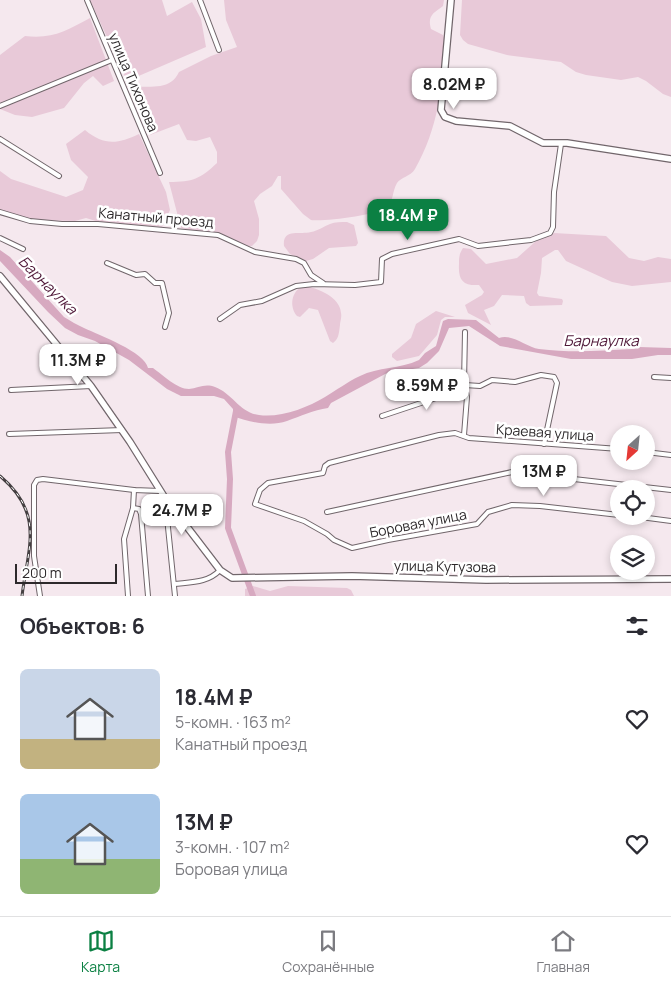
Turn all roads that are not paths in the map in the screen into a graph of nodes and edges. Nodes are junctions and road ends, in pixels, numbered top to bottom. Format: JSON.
{"nodes":[{"id":1,"x":87,"y":0,"type":"edge"},
{"id":2,"x":200,"y":0,"type":"edge"},
{"id":3,"x":451,"y":0,"type":"edge"},
{"id":4,"x":220,"y":50,"type":"dead end"},
{"id":5,"x":112,"y":60,"type":"junction"},
{"id":6,"x":0,"y":106,"type":"edge"},
{"id":7,"x":0,"y":139,"type":"edge"},
{"id":8,"x":561,"y":144,"type":"junction"},
{"id":9,"x":671,"y":159,"type":"edge"},
{"id":10,"x":160,"y":173,"type":"dead end"},
{"id":11,"x":59,"y":176,"type":"dead end"},
{"id":12,"x":0,"y":212,"type":"edge"},
{"id":13,"x":0,"y":238,"type":"edge"},
{"id":14,"x":23,"y":249,"type":"dead end"},
{"id":15,"x":107,"y":263,"type":"dead end"},
{"id":16,"x":0,"y":276,"type":"edge"},
{"id":17,"x":325,"y":284,"type":"junction"},
{"id":18,"x":220,"y":319,"type":"dead end"},
{"id":19,"x":165,"y":327,"type":"dead end"},
{"id":20,"x":465,"y":332,"type":"dead end"},
{"id":21,"x":654,"y":377,"type":"dead end"},
{"id":22,"x":671,"y":378,"type":"edge"},
{"id":23,"x":92,"y":386,"type":"junction"},
{"id":24,"x":465,"y":387,"type":"junction"},
{"id":25,"x":11,"y":390,"type":"dead end"},
{"id":26,"x":382,"y":416,"type":"dead end"},
{"id":27,"x":122,"y":430,"type":"junction"},
{"id":28,"x":9,"y":434,"type":"dead end"},
{"id":29,"x":464,"y":435,"type":"junction"},
{"id":30,"x":544,"y":444,"type":"junction"},
{"id":31,"x":610,"y":448,"type":"edge"},
{"id":32,"x":655,"y":453,"type":"edge"},
{"id":33,"x":671,"y":455,"type":"edge"},
{"id":34,"x":134,"y":490,"type":"junction"},
{"id":35,"x":160,"y":490,"type":"junction"},
{"id":36,"x":671,"y":490,"type":"edge"},
{"id":37,"x":165,"y":498,"type":"junction"},
{"id":38,"x":255,"y":504,"type":"joint"},
{"id":39,"x":133,"y":508,"type":"junction"},
{"id":40,"x":327,"y":512,"type":"dead end"},
{"id":41,"x":610,"y":514,"type":"edge"},
{"id":42,"x":655,"y":519,"type":"edge"},
{"id":43,"x":671,"y":521,"type":"edge"},
{"id":44,"x":220,"y":570,"type":"junction"},
{"id":45,"x":671,"y":578,"type":"edge"},
{"id":46,"x":174,"y":584,"type":"junction"},
{"id":47,"x":40,"y":596,"type":"edge"},
{"id":48,"x":128,"y":596,"type":"edge"},
{"id":49,"x":148,"y":596,"type":"edge"},
{"id":50,"x":175,"y":596,"type":"edge"}],
"edges":[{"from":1,"to":5,"type":"street","name":"улица Тихонова"},
{"from":2,"to":4,"type":"street"},
{"from":3,"to":8,"type":"main road"},
{"from":5,"to":6,"type":"street"},
{"from":5,"to":10,"type":"street","name":"улица Тихонова"},
{"from":7,"to":11,"type":"street"},
{"from":8,"to":9,"type":"main road"},
{"from":8,"to":17,"type":"street"},
{"from":12,"to":17,"type":"street","name":"Канатный проезд"},
{"from":13,"to":14,"type":"street"},
{"from":15,"to":19,"type":"street"},
{"from":16,"to":23,"type":"main road"},
{"from":17,"to":18,"type":"street"},
{"from":20,"to":24,"type":"street"},
{"from":21,"to":22,"type":"street"},
{"from":23,"to":25,"type":"street"},
{"from":23,"to":27,"type":"main road"},
{"from":24,"to":26,"type":"street"},
{"from":24,"to":29,"type":"street"},
{"from":24,"to":30,"type":"street"},
{"from":27,"to":28,"type":"street"},
{"from":27,"to":35,"type":"main road"},
{"from":29,"to":30,"type":"street","name":"Краевая улица"},
{"from":29,"to":38,"type":"street","name":"Краевая улица"},
{"from":30,"to":31,"type":"street","name":"Краевая улица"},
{"from":32,"to":33,"type":"street"},
{"from":34,"to":35,"type":"street"},
{"from":34,"to":39,"type":"street"},
{"from":34,"to":47,"type":"street"},
{"from":35,"to":37,"type":"main road"},
{"from":36,"to":40,"type":"street"},
{"from":37,"to":44,"type":"main road"},
{"from":37,"to":46,"type":"street"},
{"from":38,"to":41,"type":"street","name":"Боровая улица"},
{"from":39,"to":48,"type":"street"},
{"from":39,"to":49,"type":"street"},
{"from":42,"to":43,"type":"street"},
{"from":44,"to":45,"type":"main road","name":"улица Кутузова"},
{"from":44,"to":46,"type":"street"},
{"from":46,"to":50,"type":"street"}]}
